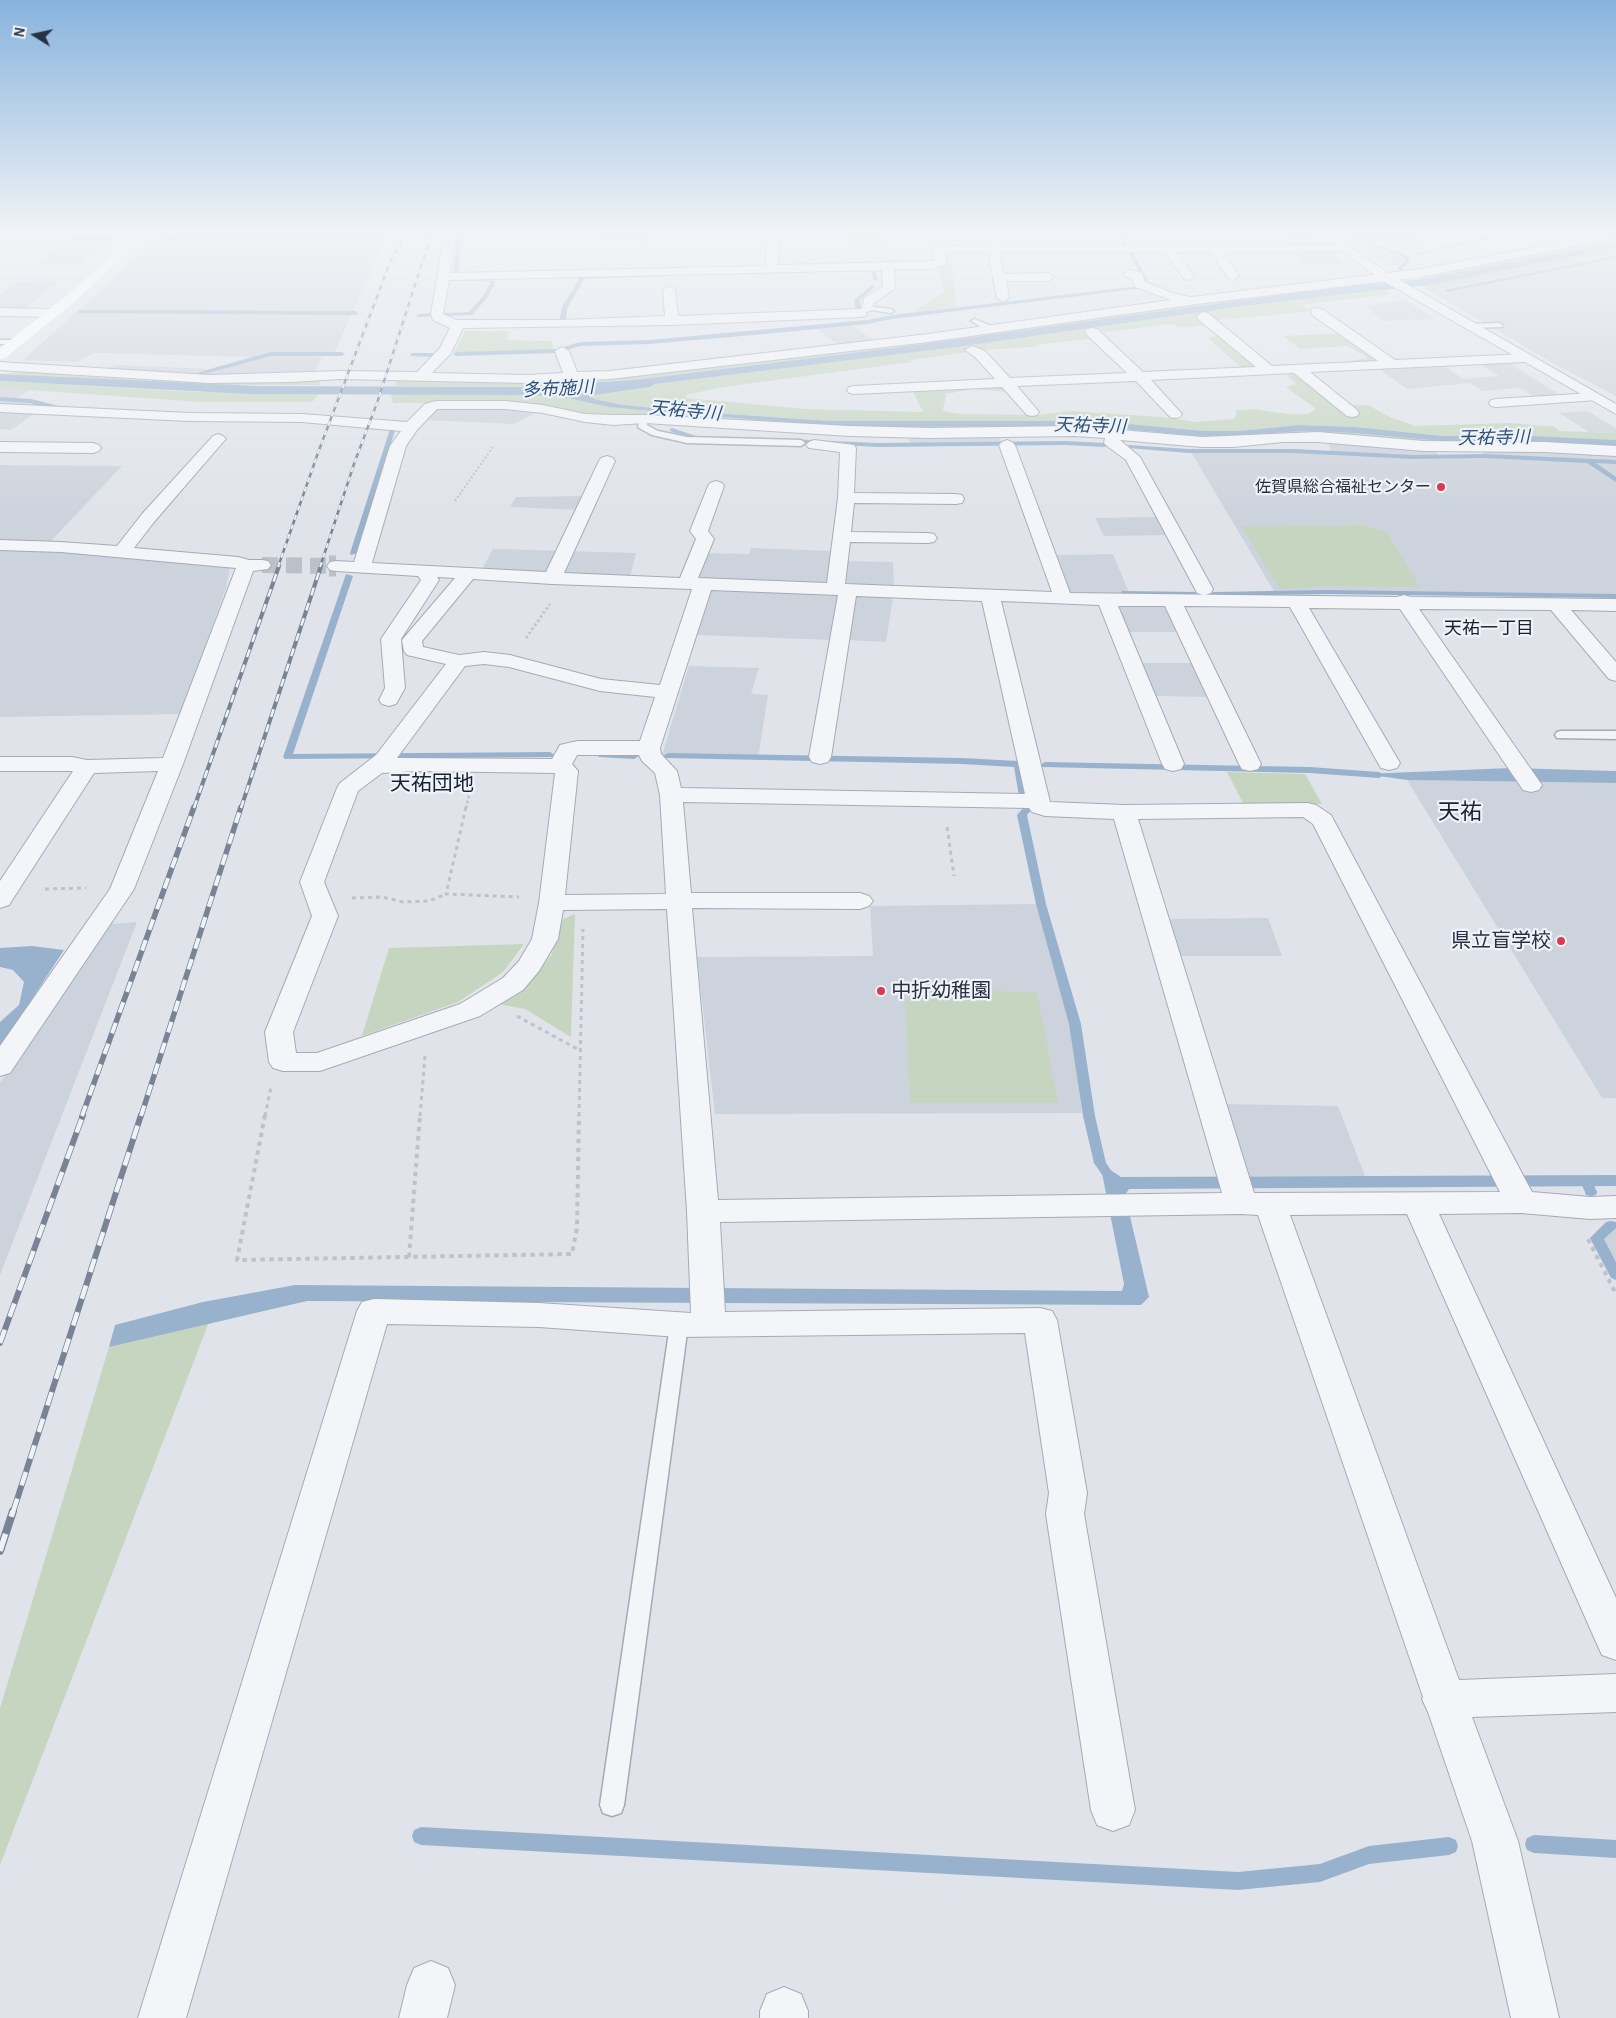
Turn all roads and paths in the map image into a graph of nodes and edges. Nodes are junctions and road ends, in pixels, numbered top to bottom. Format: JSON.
{"nodes":[{"id":1,"x":36,"y":326,"type":"edge"},
{"id":2,"x":456,"y":326,"type":"edge"},
{"id":3,"x":985,"y":326,"type":"edge"},
{"id":4,"x":1010,"y":326,"type":"edge"},
{"id":5,"x":1215,"y":326,"type":"edge"},
{"id":6,"x":1337,"y":326,"type":"edge"},
{"id":7,"x":1469,"y":326,"type":"edge"},
{"id":8,"x":990,"y":329,"type":"junction"},
{"id":9,"x":1092,"y":332,"type":"dead end"},
{"id":10,"x":0,"y":342,"type":"edge"},
{"id":11,"x":16,"y":342,"type":"junction"},
{"id":12,"x":972,"y":350,"type":"dead end"},
{"id":13,"x":562,"y":351,"type":"dead end"},
{"id":14,"x":0,"y":355,"type":"edge"},
{"id":15,"x":1524,"y":358,"type":"junction"},
{"id":16,"x":1393,"y":365,"type":"junction"},
{"id":17,"x":0,"y":366,"type":"edge"},
{"id":18,"x":1297,"y":369,"type":"junction"},
{"id":19,"x":1270,"y":371,"type":"junction"},
{"id":20,"x":421,"y":376,"type":"junction"},
{"id":21,"x":1140,"y":377,"type":"junction"},
{"id":22,"x":572,"y":378,"type":"junction"},
{"id":23,"x":1006,"y":384,"type":"junction"},
{"id":24,"x":854,"y":390,"type":"dead end"},
{"id":25,"x":1593,"y":397,"type":"junction"},
{"id":26,"x":1496,"y":403,"type":"dead end"},
{"id":27,"x":0,"y":408,"type":"edge"},
{"id":28,"x":1616,"y":410,"type":"edge"},
{"id":29,"x":1032,"y":412,"type":"dead end"},
{"id":30,"x":1352,"y":413,"type":"dead end"},
{"id":31,"x":1175,"y":414,"type":"dead end"},
{"id":32,"x":645,"y":419,"type":"junction"},
{"id":33,"x":412,"y":427,"type":"junction"},
{"id":34,"x":1112,"y":433,"type":"junction"},
{"id":35,"x":218,"y":438,"type":"dead end"},
{"id":36,"x":800,"y":443,"type":"joint"},
{"id":37,"x":1007,"y":445,"type":"dead end"},
{"id":38,"x":0,"y":447,"type":"edge"},
{"id":39,"x":492,"y":447,"type":"dead end"},
{"id":40,"x":93,"y":448,"type":"dead end"},
{"id":41,"x":1616,"y":451,"type":"edge"},
{"id":42,"x":588,"y":461,"type":"dead end"},
{"id":43,"x":607,"y":462,"type":"junction"},
{"id":44,"x":627,"y":462,"type":"dead end"},
{"id":45,"x":716,"y":486,"type":"dead end"},
{"id":46,"x":846,"y":498,"type":"junction"},
{"id":47,"x":956,"y":499,"type":"dead end"},
{"id":48,"x":455,"y":501,"type":"dead end"},
{"id":49,"x":842,"y":536,"type":"junction"},
{"id":50,"x":928,"y":538,"type":"dead end"},
{"id":51,"x":0,"y":545,"type":"edge"},
{"id":52,"x":123,"y":551,"type":"junction"},
{"id":53,"x":336,"y":566,"type":"tunnel mouth"},
{"id":54,"x":361,"y":568,"type":"junction"},
{"id":55,"x":425,"y":573,"type":"junction"},
{"id":56,"x":467,"y":575,"type":"junction"},
{"id":57,"x":559,"y":579,"type":"junction"},
{"id":58,"x":695,"y":585,"type":"junction"},
{"id":59,"x":1204,"y":589,"type":"dead end"},
{"id":60,"x":842,"y":590,"type":"junction"},
{"id":61,"x":990,"y":596,"type":"junction"},
{"id":62,"x":1063,"y":598,"type":"junction"},
{"id":63,"x":1106,"y":600,"type":"junction"},
{"id":64,"x":1171,"y":600,"type":"junction"},
{"id":65,"x":1296,"y":601,"type":"junction"},
{"id":66,"x":1404,"y":601,"type":"junction"},
{"id":67,"x":1555,"y":603,"type":"junction"},
{"id":68,"x":1616,"y":605,"type":"edge"},
{"id":69,"x":459,"y":661,"type":"junction"},
{"id":70,"x":510,"y":661,"type":"junction"},
{"id":71,"x":1616,"y":675,"type":"edge"},
{"id":72,"x":668,"y":692,"type":"junction"},
{"id":73,"x":389,"y":700,"type":"dead end"},
{"id":74,"x":1561,"y":735,"type":"dead end"},
{"id":75,"x":1616,"y":735,"type":"edge"},
{"id":76,"x":649,"y":748,"type":"junction"},
{"id":77,"x":820,"y":757,"type":"dead end"},
{"id":78,"x":384,"y":759,"type":"junction"},
{"id":79,"x":1389,"y":763,"type":"dead end"},
{"id":80,"x":0,"y":764,"type":"edge"},
{"id":81,"x":172,"y":764,"type":"junction"},
{"id":82,"x":1173,"y":764,"type":"dead end"},
{"id":83,"x":1250,"y":764,"type":"dead end"},
{"id":84,"x":488,"y":765,"type":"junction"},
{"id":85,"x":560,"y":766,"type":"junction"},
{"id":86,"x":87,"y":767,"type":"junction"},
{"id":87,"x":1531,"y":785,"type":"dead end"},
{"id":88,"x":671,"y":795,"type":"junction"},
{"id":89,"x":943,"y":799,"type":"junction"},
{"id":90,"x":1039,"y":801,"type":"junction"},
{"id":91,"x":1124,"y":812,"type":"junction"},
{"id":92,"x":954,"y":876,"type":"dead end"},
{"id":93,"x":122,"y":889,"type":"junction"},
{"id":94,"x":446,"y":894,"type":"junction"},
{"id":95,"x":4,"y":895,"type":"edge"},
{"id":96,"x":319,"y":899,"type":"junction"},
{"id":97,"x":680,"y":901,"type":"junction"},
{"id":98,"x":860,"y":901,"type":"dead end"},
{"id":99,"x":552,"y":903,"type":"junction"},
{"id":100,"x":583,"y":904,"type":"junction"},
{"id":101,"x":470,"y":1010,"type":"junction"},
{"id":102,"x":427,"y":1026,"type":"junction"},
{"id":103,"x":11,"y":1036,"type":"edge"},
{"id":104,"x":581,"y":1051,"type":"junction"},
{"id":105,"x":283,"y":1062,"type":"junction"},
{"id":106,"x":0,"y":1067,"type":"edge"},
{"id":107,"x":1514,"y":1187,"type":"junction"},
{"id":108,"x":1245,"y":1193,"type":"junction"},
{"id":109,"x":1418,"y":1203,"type":"junction"},
{"id":110,"x":1603,"y":1207,"type":"edge"},
{"id":111,"x":703,"y":1211,"type":"junction"},
{"id":112,"x":409,"y":1257,"type":"junction"},
{"id":113,"x":1616,"y":1294,"type":"edge"},
{"id":114,"x":699,"y":1321,"type":"junction"},
{"id":115,"x":1616,"y":1642,"type":"edge"},
{"id":116,"x":1616,"y":1693,"type":"edge"},
{"id":117,"x":1443,"y":1699,"type":"junction"},
{"id":118,"x":612,"y":1805,"type":"dead end"},
{"id":119,"x":1113,"y":1810,"type":"dead end"},
{"id":120,"x":162,"y":2018,"type":"edge"},
{"id":121,"x":1535,"y":2018,"type":"edge"}],
"edges":[{"from":1,"to":11,"type":"main road"},
{"from":2,"to":20,"type":"street"},
{"from":3,"to":8,"type":"lane"},
{"from":4,"to":8,"type":"street"},
{"from":5,"to":19,"type":"street"},
{"from":6,"to":16,"type":"street"},
{"from":7,"to":15,"type":"street"},
{"from":8,"to":22,"type":"street"},
{"from":9,"to":21,"type":"street"},
{"from":10,"to":11,"type":"lane"},
{"from":11,"to":14,"type":"main road"},
{"from":12,"to":23,"type":"street"},
{"from":13,"to":22,"type":"street"},
{"from":15,"to":16,"type":"street"},
{"from":15,"to":25,"type":"street"},
{"from":16,"to":18,"type":"street"},
{"from":17,"to":20,"type":"street"},
{"from":18,"to":19,"type":"street"},
{"from":18,"to":30,"type":"street"},
{"from":19,"to":21,"type":"street"},
{"from":20,"to":22,"type":"street"},
{"from":21,"to":23,"type":"street"},
{"from":21,"to":31,"type":"street"},
{"from":23,"to":24,"type":"street"},
{"from":23,"to":29,"type":"street"},
{"from":25,"to":26,"type":"street"},
{"from":25,"to":28,"type":"street"},
{"from":27,"to":33,"type":"street"},
{"from":32,"to":33,"type":"street"},
{"from":32,"to":34,"type":"street"},
{"from":32,"to":36,"type":"lane"},
{"from":33,"to":54,"type":"street"},
{"from":34,"to":41,"type":"street"},
{"from":34,"to":59,"type":"street"},
{"from":35,"to":52,"type":"street"},
{"from":36,"to":46,"type":"street"},
{"from":37,"to":62,"type":"street"},
{"from":38,"to":40,"type":"street"},
{"from":39,"to":48,"type":"path"},
{"from":42,"to":43,"type":"street"},
{"from":43,"to":44,"type":"street"},
{"from":43,"to":57,"type":"street"},
{"from":45,"to":58,"type":"street"},
{"from":46,"to":47,"type":"street"},
{"from":46,"to":49,"type":"street"},
{"from":49,"to":50,"type":"street"},
{"from":49,"to":60,"type":"street"},
{"from":51,"to":52,"type":"street"},
{"from":52,"to":81,"type":"street"},
{"from":53,"to":54,"type":"street"},
{"from":54,"to":55,"type":"street"},
{"from":55,"to":56,"type":"street"},
{"from":55,"to":73,"type":"street"},
{"from":56,"to":57,"type":"street"},
{"from":56,"to":69,"type":"street"},
{"from":57,"to":58,"type":"street"},
{"from":57,"to":70,"type":"path"},
{"from":58,"to":60,"type":"street"},
{"from":58,"to":72,"type":"street"},
{"from":60,"to":61,"type":"street"},
{"from":60,"to":77,"type":"street"},
{"from":61,"to":62,"type":"street"},
{"from":61,"to":90,"type":"street"},
{"from":62,"to":63,"type":"street"},
{"from":63,"to":64,"type":"street"},
{"from":63,"to":82,"type":"street"},
{"from":64,"to":65,"type":"street"},
{"from":64,"to":83,"type":"street"},
{"from":65,"to":66,"type":"street"},
{"from":65,"to":79,"type":"street"},
{"from":66,"to":67,"type":"street"},
{"from":66,"to":87,"type":"street"},
{"from":67,"to":68,"type":"street"},
{"from":67,"to":71,"type":"street"},
{"from":69,"to":70,"type":"street"},
{"from":69,"to":78,"type":"street"},
{"from":70,"to":72,"type":"street"},
{"from":72,"to":76,"type":"street"},
{"from":74,"to":75,"type":"lane"},
{"from":76,"to":85,"type":"street"},
{"from":76,"to":88,"type":"street"},
{"from":78,"to":84,"type":"street"},
{"from":78,"to":96,"type":"street"},
{"from":80,"to":86,"type":"street"},
{"from":81,"to":86,"type":"street"},
{"from":81,"to":93,"type":"street"},
{"from":84,"to":85,"type":"street"},
{"from":84,"to":94,"type":"path"},
{"from":85,"to":99,"type":"street"},
{"from":86,"to":95,"type":"street"},
{"from":88,"to":89,"type":"street"},
{"from":88,"to":97,"type":"street"},
{"from":89,"to":90,"type":"street"},
{"from":89,"to":92,"type":"path"},
{"from":90,"to":91,"type":"street"},
{"from":91,"to":107,"type":"street"},
{"from":91,"to":108,"type":"street"},
{"from":93,"to":95,"type":"path"},
{"from":93,"to":103,"type":"street"},
{"from":94,"to":96,"type":"path"},
{"from":94,"to":99,"type":"path"},
{"from":96,"to":105,"type":"street"},
{"from":97,"to":98,"type":"street"},
{"from":97,"to":100,"type":"street"},
{"from":97,"to":111,"type":"street"},
{"from":99,"to":100,"type":"street"},
{"from":99,"to":101,"type":"street"},
{"from":100,"to":104,"type":"path"},
{"from":101,"to":102,"type":"street"},
{"from":101,"to":104,"type":"path"},
{"from":102,"to":105,"type":"street"},
{"from":102,"to":112,"type":"path"},
{"from":103,"to":106,"type":"street"},
{"from":104,"to":112,"type":"path"},
{"from":105,"to":112,"type":"path"},
{"from":107,"to":109,"type":"street"},
{"from":107,"to":110,"type":"street"},
{"from":108,"to":109,"type":"street"},
{"from":108,"to":111,"type":"street"},
{"from":108,"to":117,"type":"street"},
{"from":109,"to":115,"type":"street"},
{"from":110,"to":113,"type":"path"},
{"from":111,"to":114,"type":"street"},
{"from":114,"to":118,"type":"lane"},
{"from":114,"to":119,"type":"street"},
{"from":114,"to":120,"type":"street"},
{"from":116,"to":117,"type":"street"},
{"from":117,"to":121,"type":"street"}]}
